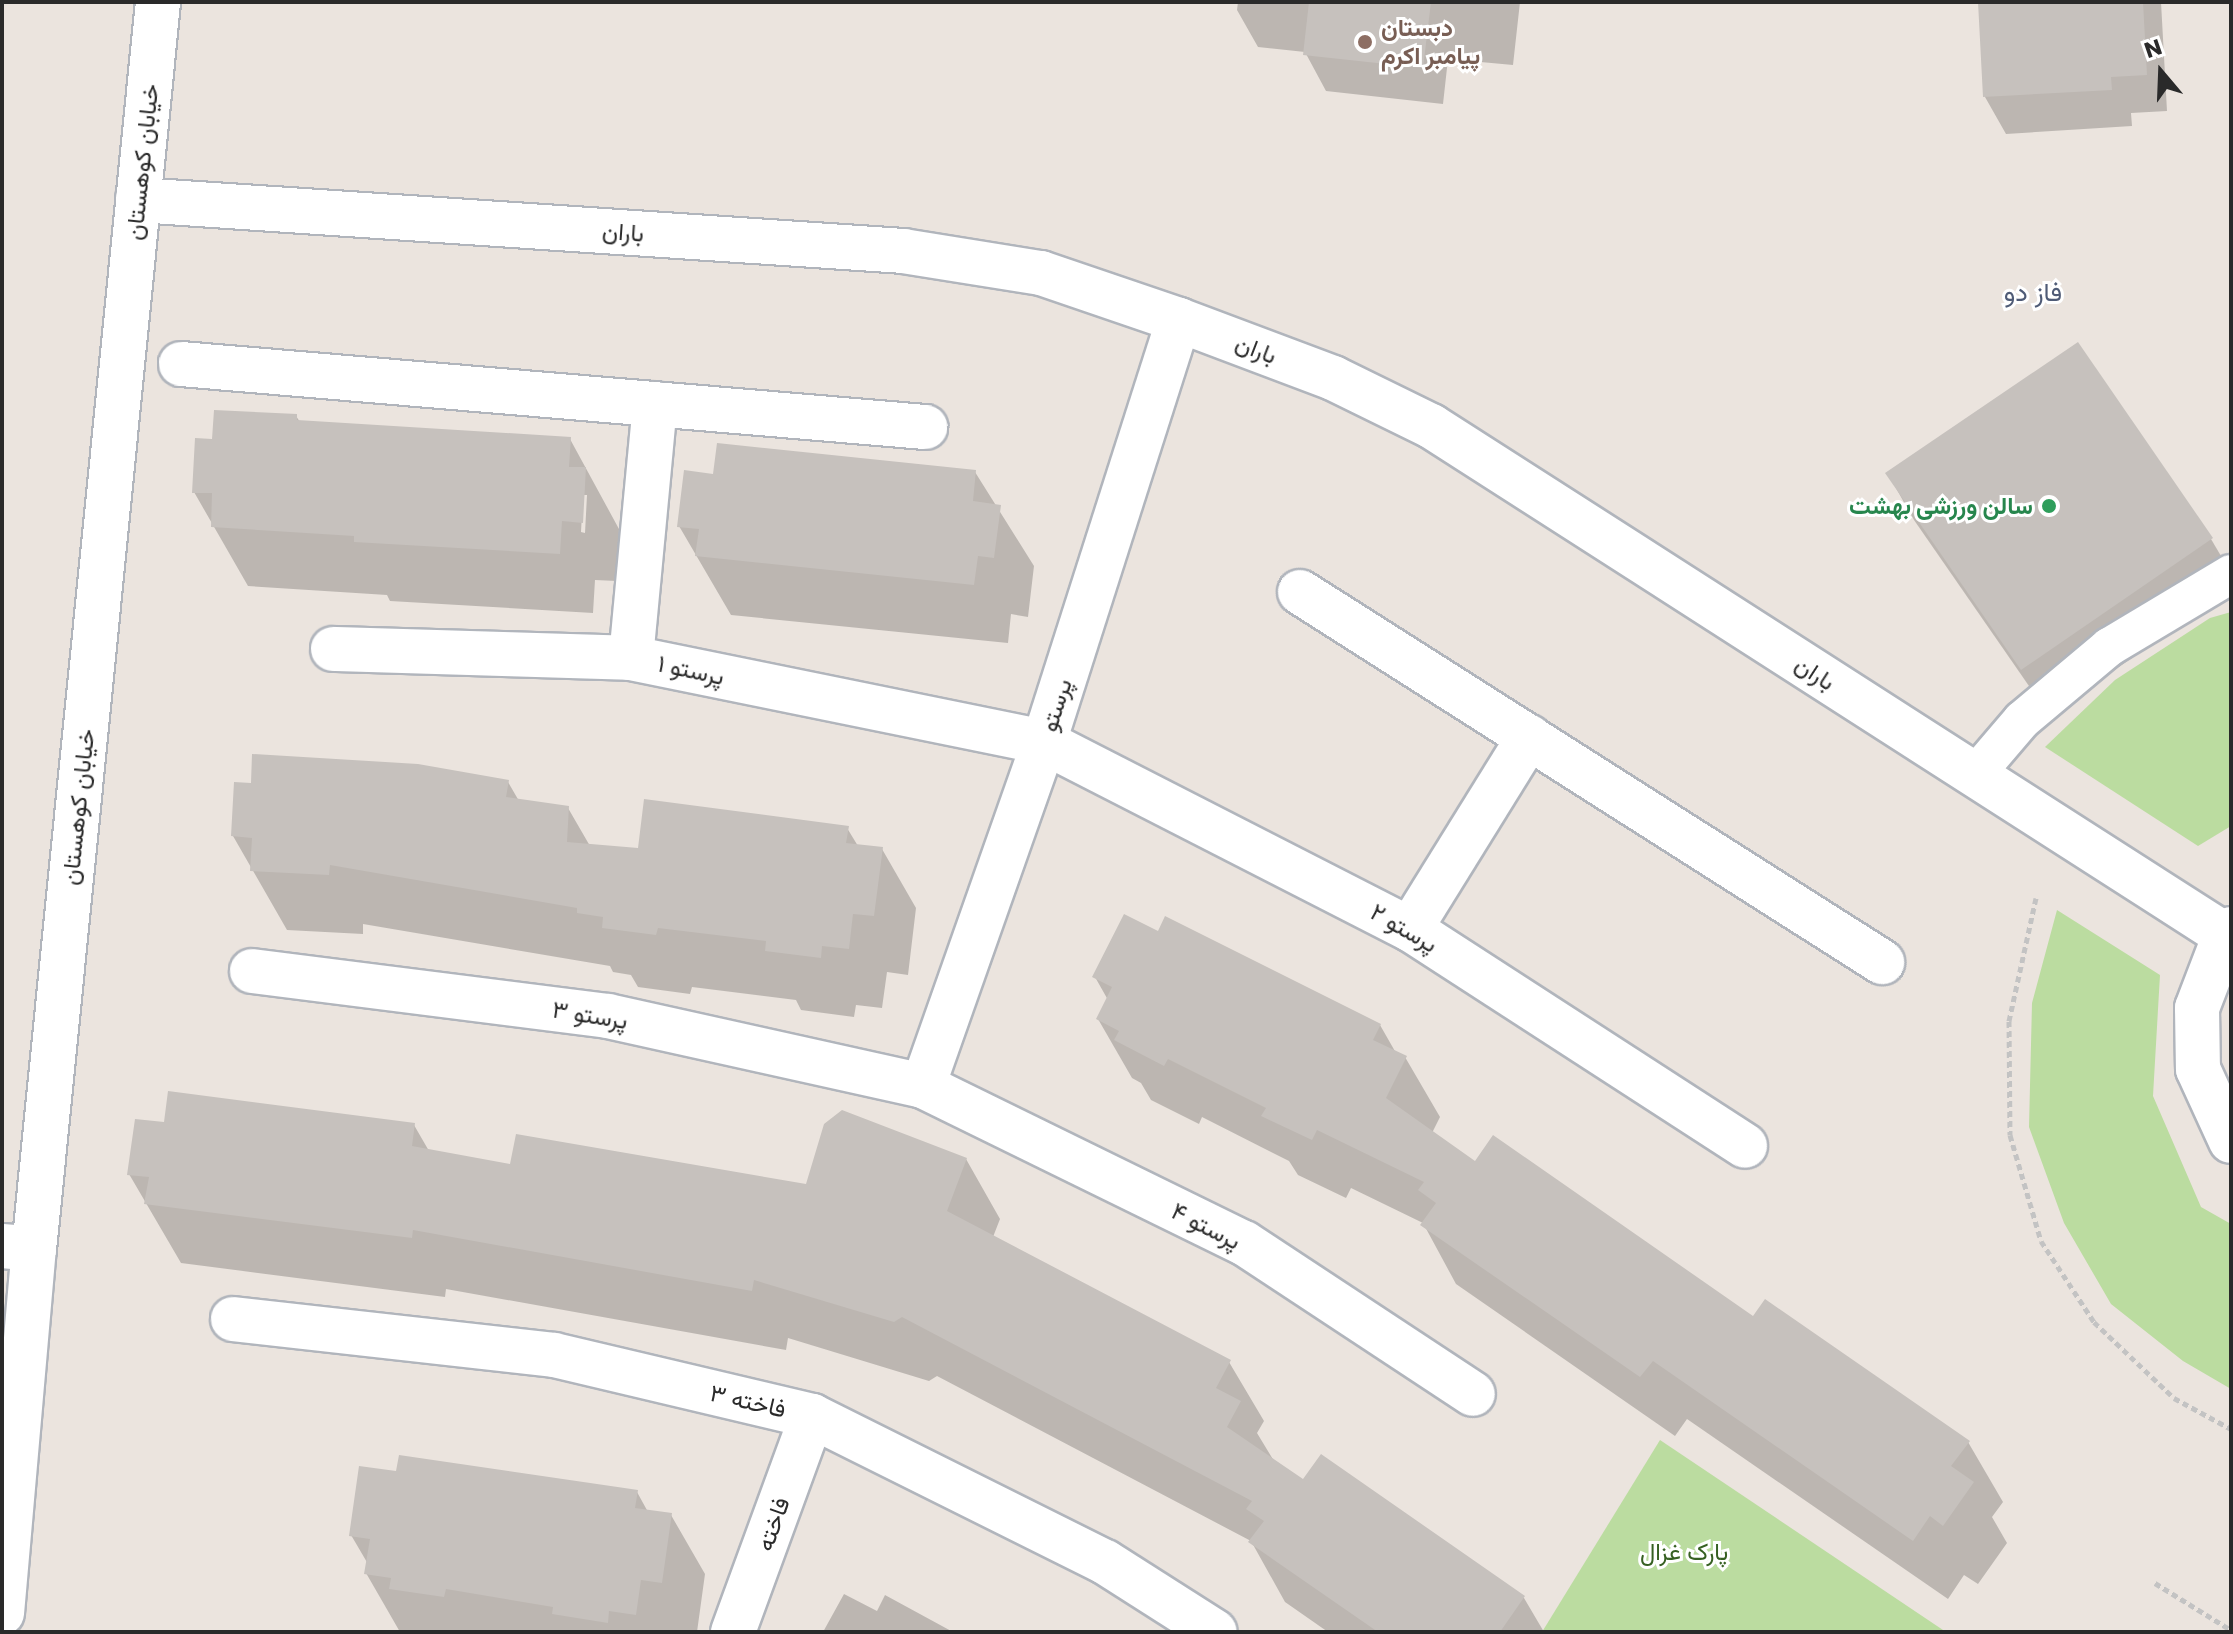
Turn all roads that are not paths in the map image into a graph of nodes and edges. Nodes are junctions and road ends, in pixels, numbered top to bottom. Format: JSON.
{"nodes":[{"id":1,"x":158,"y":2,"type":"edge"},
{"id":2,"x":138,"y":200,"type":"junction"},
{"id":3,"x":1179,"y":320,"type":"junction"},
{"id":4,"x":181,"y":364,"type":"dead end"},
{"id":5,"x":655,"y":404,"type":"junction"},
{"id":6,"x":925,"y":427,"type":"dead end"},
{"id":7,"x":2231,"y":574,"type":"edge"},
{"id":8,"x":1300,"y":592,"type":"dead end"},
{"id":9,"x":333,"y":649,"type":"dead end"},
{"id":10,"x":631,"y":658,"type":"junction"},
{"id":11,"x":1529,"y":737,"type":"junction"},
{"id":12,"x":1044,"y":742,"type":"junction"},
{"id":13,"x":1975,"y":775,"type":"junction"},
{"id":14,"x":1410,"y":929,"type":"junction"},
{"id":15,"x":2228,"y":932,"type":"edge"},
{"id":16,"x":1882,"y":962,"type":"dead end"},
{"id":17,"x":252,"y":971,"type":"dead end"},
{"id":18,"x":923,"y":1086,"type":"junction"},
{"id":19,"x":2231,"y":1141,"type":"edge"},
{"id":20,"x":1745,"y":1146,"type":"dead end"},
{"id":21,"x":18,"y":1247,"type":"edge"},
{"id":22,"x":233,"y":1319,"type":"dead end"},
{"id":23,"x":1473,"y":1394,"type":"dead end"},
{"id":24,"x":812,"y":1416,"type":"junction"},
{"id":25,"x":2,"y":1613,"type":"edge"},
{"id":26,"x":733,"y":1632,"type":"edge"},
{"id":27,"x":1215,"y":1632,"type":"edge"}],
"edges":[{"from":1,"to":2,"type":"street","name":"خیابان کوهستان"},
{"from":2,"to":3,"type":"street","name":"باران"},
{"from":2,"to":21,"type":"street","name":"خیابان کوهستان"},
{"from":3,"to":12,"type":"street","name":"پرستو"},
{"from":3,"to":13,"type":"street","name":"باران"},
{"from":4,"to":5,"type":"street"},
{"from":5,"to":6,"type":"street"},
{"from":5,"to":10,"type":"street"},
{"from":7,"to":13,"type":"lane"},
{"from":8,"to":11,"type":"street"},
{"from":9,"to":10,"type":"street","name":"پرستو ۱"},
{"from":10,"to":12,"type":"street","name":"پرستو ۱"},
{"from":11,"to":14,"type":"street"},
{"from":11,"to":16,"type":"street"},
{"from":12,"to":14,"type":"street","name":"پرستو ۲"},
{"from":12,"to":18,"type":"street","name":"پرستو"},
{"from":13,"to":15,"type":"street","name":"باران"},
{"from":14,"to":20,"type":"street","name":"پرستو ۲"},
{"from":15,"to":19,"type":"street"},
{"from":17,"to":18,"type":"street","name":"پرستو ۳"},
{"from":18,"to":23,"type":"street","name":"پرستو ۴"},
{"from":21,"to":25,"type":"street","name":"خیابان کوهستان"},
{"from":22,"to":24,"type":"street","name":"فاخته ۳"},
{"from":24,"to":26,"type":"street","name":"فاخته"},
{"from":24,"to":27,"type":"street","name":"فاخته ۳"}]}
